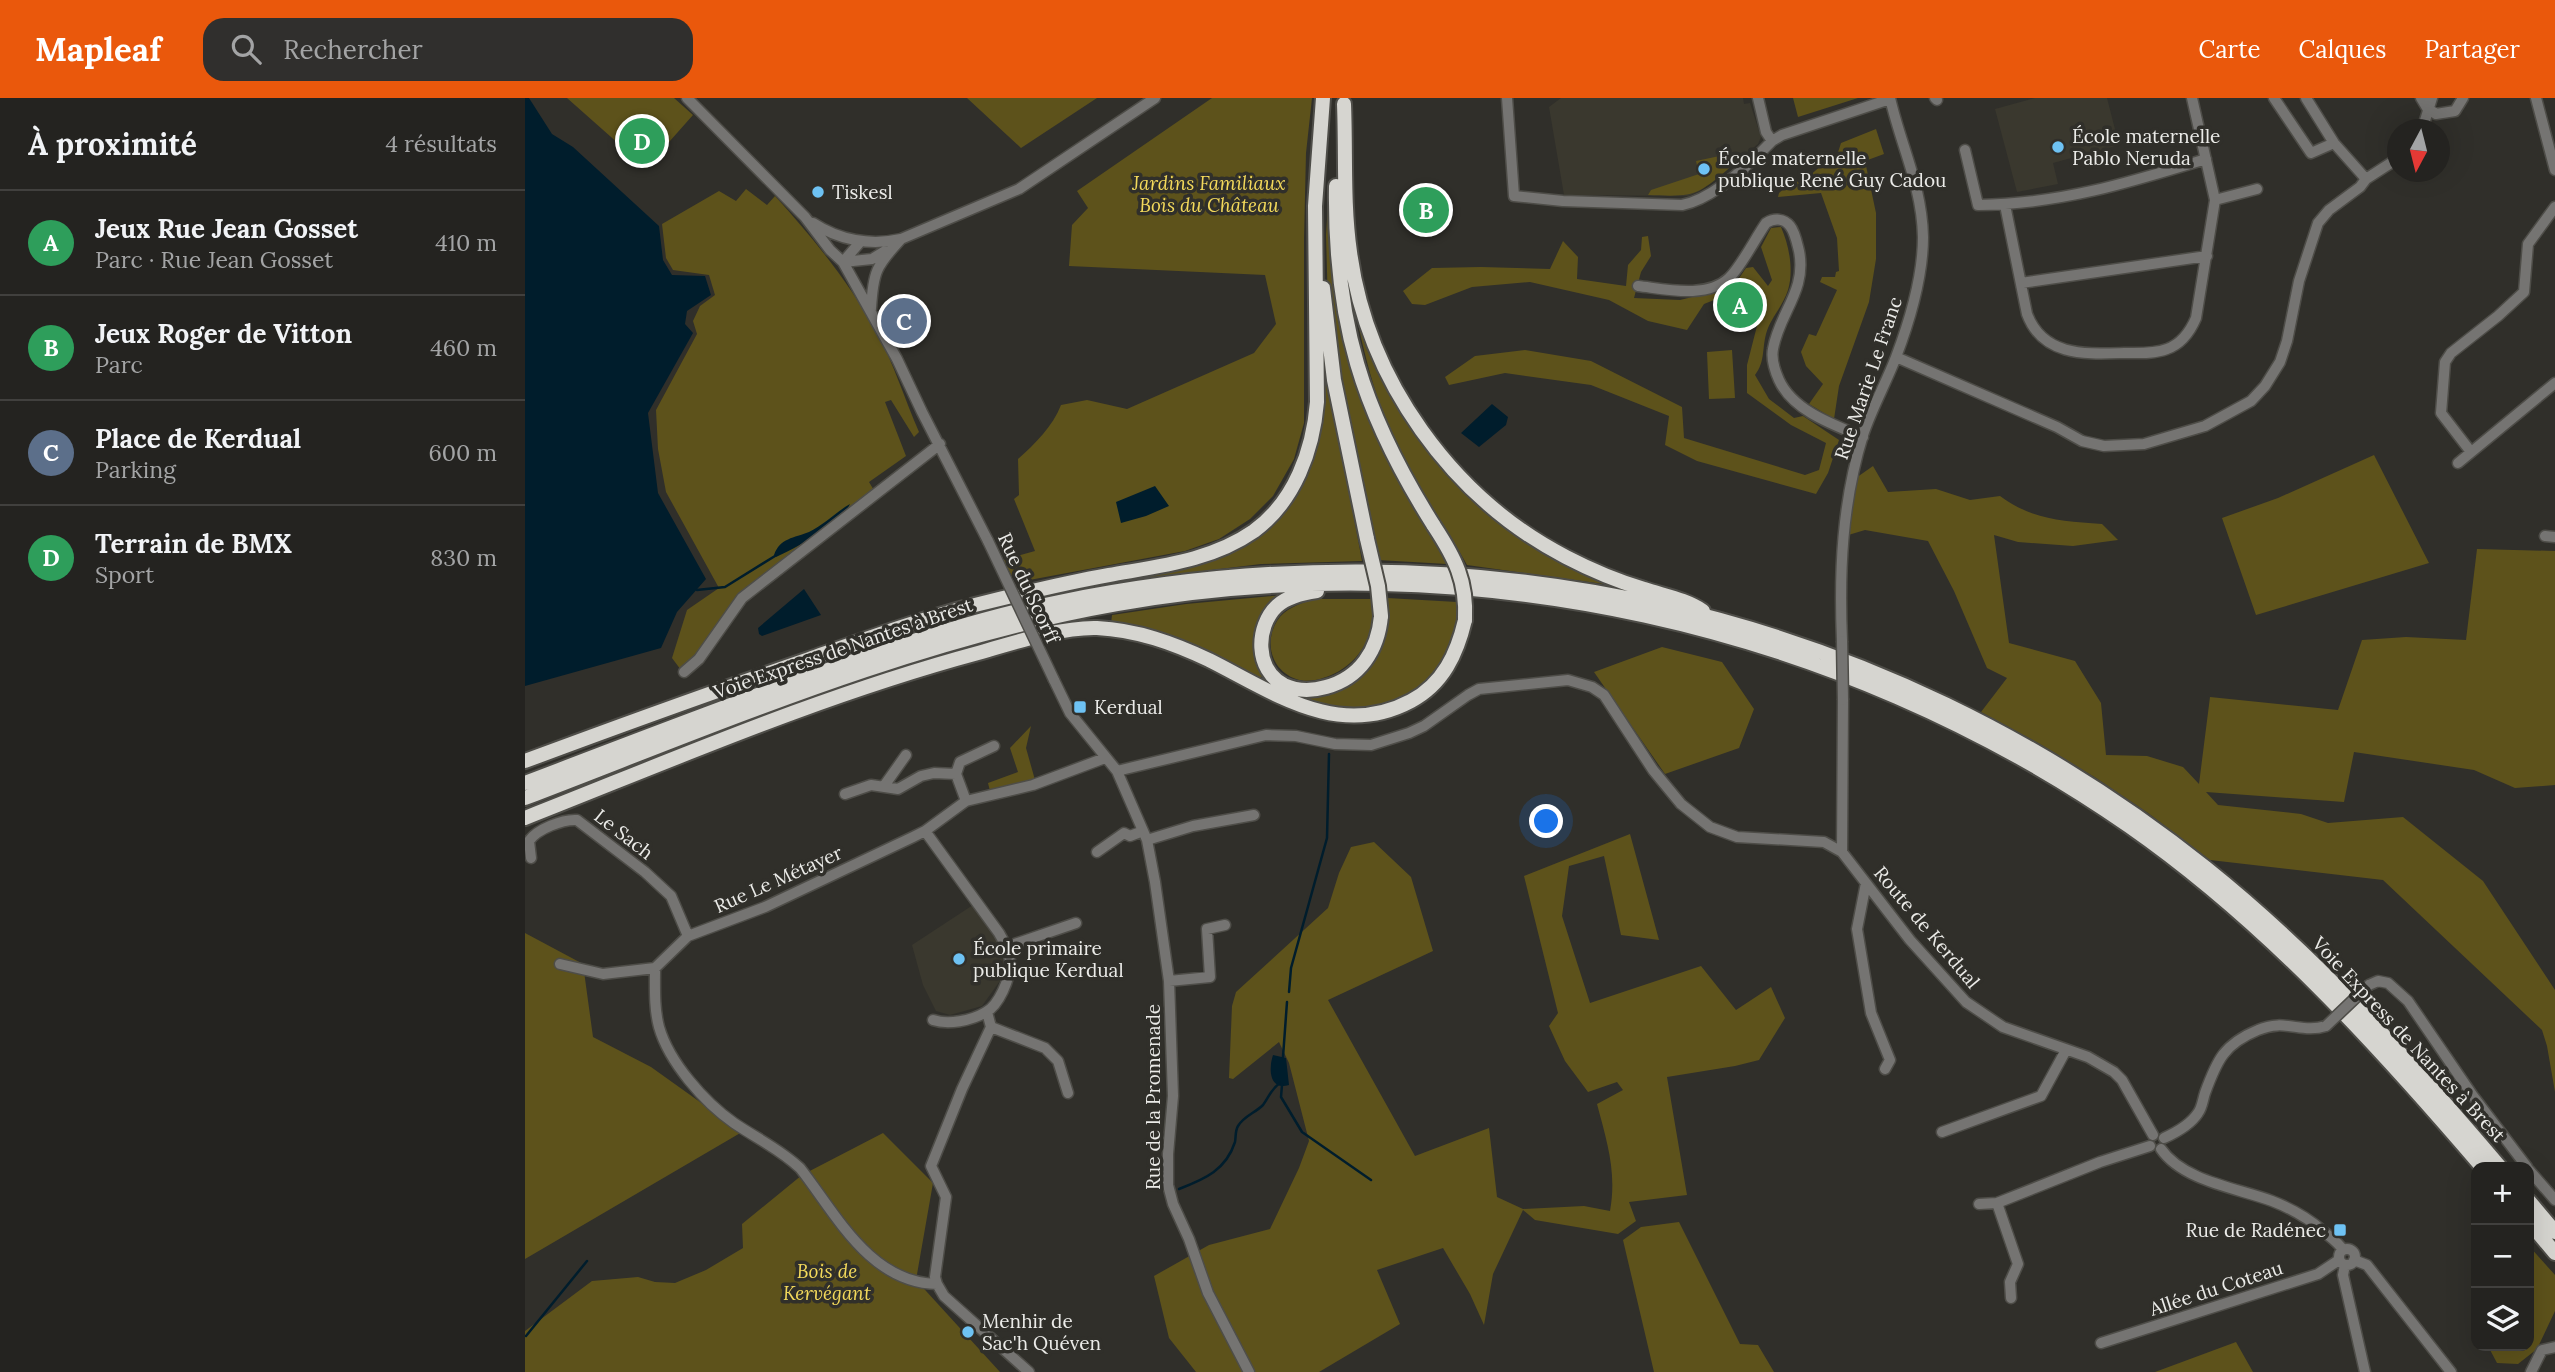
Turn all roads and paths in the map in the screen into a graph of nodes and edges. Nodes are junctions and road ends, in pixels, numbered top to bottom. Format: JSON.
{"nodes":[{"id":1,"x":687,"y":98,"type":"edge"},
{"id":2,"x":1155,"y":98,"type":"edge"},
{"id":3,"x":1322,"y":98,"type":"edge"},
{"id":4,"x":1329,"y":98,"type":"edge"},
{"id":5,"x":1507,"y":98,"type":"edge"},
{"id":6,"x":1758,"y":98,"type":"edge"},
{"id":7,"x":2192,"y":98,"type":"edge"},
{"id":8,"x":2274,"y":98,"type":"edge"},
{"id":9,"x":2306,"y":98,"type":"edge"},
{"id":10,"x":2421,"y":98,"type":"edge"},
{"id":11,"x":2463,"y":98,"type":"edge"},
{"id":12,"x":2536,"y":98,"type":"edge"},
{"id":13,"x":1890,"y":99,"type":"edge"},
{"id":14,"x":1344,"y":101,"type":"edge"},
{"id":15,"x":2429,"y":103,"type":"edge"},
{"id":16,"x":1772,"y":141,"type":"junction"},
{"id":17,"x":2334,"y":143,"type":"junction"},
{"id":18,"x":1965,"y":150,"type":"dead end"},
{"id":19,"x":2206,"y":159,"type":"junction"},
{"id":20,"x":2387,"y":165,"type":"edge"},
{"id":21,"x":2555,"y":170,"type":"edge"},
{"id":22,"x":2365,"y":179,"type":"junction"},
{"id":23,"x":2257,"y":189,"type":"dead end"},
{"id":24,"x":2215,"y":200,"type":"junction"},
{"id":25,"x":2005,"y":205,"type":"junction"},
{"id":26,"x":2555,"y":207,"type":"edge"},
{"id":27,"x":805,"y":218,"type":"junction"},
{"id":28,"x":901,"y":239,"type":"junction"},
{"id":29,"x":861,"y":242,"type":"junction"},
{"id":30,"x":2207,"y":256,"type":"junction"},
{"id":31,"x":843,"y":262,"type":"junction"},
{"id":32,"x":2021,"y":283,"type":"junction"},
{"id":33,"x":1638,"y":286,"type":"dead end"},
{"id":34,"x":871,"y":310,"type":"junction"},
{"id":35,"x":1896,"y":356,"type":"junction"},
{"id":36,"x":2555,"y":383,"type":"edge"},
{"id":37,"x":1863,"y":437,"type":"junction"},
{"id":38,"x":940,"y":444,"type":"junction"},
{"id":39,"x":2471,"y":452,"type":"junction"},
{"id":40,"x":2458,"y":463,"type":"dead end"},
{"id":41,"x":1371,"y":583,"type":"junction"},
{"id":42,"x":1714,"y":618,"type":"junction"},
{"id":43,"x":684,"y":672,"type":"dead end"},
{"id":44,"x":994,"y":746,"type":"dead end"},
{"id":45,"x":906,"y":755,"type":"dead end"},
{"id":46,"x":1105,"y":758,"type":"junction"},
{"id":47,"x":525,"y":761,"type":"edge"},
{"id":48,"x":1117,"y":771,"type":"junction"},
{"id":49,"x":956,"y":774,"type":"junction"},
{"id":50,"x":525,"y":783,"type":"edge"},
{"id":51,"x":884,"y":786,"type":"junction"},
{"id":52,"x":845,"y":794,"type":"dead end"},
{"id":53,"x":525,"y":798,"type":"edge"},
{"id":54,"x":966,"y":801,"type":"junction"},
{"id":55,"x":1254,"y":816,"type":"dead end"},
{"id":56,"x":525,"y":818,"type":"edge"},
{"id":57,"x":925,"y":831,"type":"junction"},
{"id":58,"x":1145,"y":835,"type":"junction"},
{"id":59,"x":1097,"y":852,"type":"dead end"},
{"id":60,"x":1842,"y":852,"type":"junction"},
{"id":61,"x":531,"y":858,"type":"dead end"},
{"id":62,"x":1866,"y":883,"type":"junction"},
{"id":63,"x":1076,"y":923,"type":"dead end"},
{"id":64,"x":1225,"y":925,"type":"dead end"},
{"id":65,"x":688,"y":936,"type":"junction"},
{"id":66,"x":1006,"y":947,"type":"junction"},
{"id":67,"x":560,"y":964,"type":"dead end"},
{"id":68,"x":655,"y":968,"type":"junction"},
{"id":69,"x":1169,"y":981,"type":"junction"},
{"id":70,"x":988,"y":1012,"type":"junction"},
{"id":71,"x":933,"y":1020,"type":"dead end"},
{"id":72,"x":991,"y":1027,"type":"junction"},
{"id":73,"x":2066,"y":1050,"type":"junction"},
{"id":74,"x":1885,"y":1069,"type":"dead end"},
{"id":75,"x":1068,"y":1093,"type":"dead end"},
{"id":76,"x":1942,"y":1132,"type":"dead end"},
{"id":77,"x":2164,"y":1138,"type":"junction"},
{"id":78,"x":2151,"y":1141,"type":"junction"},
{"id":79,"x":2161,"y":1149,"type":"junction"},
{"id":80,"x":2478,"y":1162,"type":"edge"},
{"id":81,"x":2496,"y":1162,"type":"edge"},
{"id":82,"x":2523,"y":1162,"type":"edge"},
{"id":83,"x":2534,"y":1175,"type":"edge"},
{"id":84,"x":2555,"y":1200,"type":"edge"},
{"id":85,"x":1997,"y":1203,"type":"junction"},
{"id":86,"x":1979,"y":1204,"type":"dead end"},
{"id":87,"x":2534,"y":1207,"type":"edge"},
{"id":88,"x":2532,"y":1225,"type":"edge"},
{"id":89,"x":2555,"y":1232,"type":"edge"},
{"id":90,"x":2555,"y":1253,"type":"edge"},
{"id":91,"x":2345,"y":1259,"type":"junction"},
{"id":92,"x":937,"y":1284,"type":"junction"},
{"id":93,"x":2011,"y":1298,"type":"dead end"},
{"id":94,"x":2101,"y":1342,"type":"dead end"},
{"id":95,"x":2555,"y":1348,"type":"edge"},
{"id":96,"x":1028,"y":1372,"type":"edge"},
{"id":97,"x":1248,"y":1372,"type":"edge"},
{"id":98,"x":2365,"y":1372,"type":"edge"},
{"id":99,"x":2451,"y":1372,"type":"edge"},
{"id":100,"x":2531,"y":1372,"type":"edge"}],
"edges":[{"from":1,"to":27,"type":"street"},
{"from":2,"to":28,"type":"street"},
{"from":3,"to":47,"type":"highway"},
{"from":4,"to":41,"type":"highway","bridge":true},
{"from":5,"to":16,"type":"street"},
{"from":6,"to":16,"type":"street"},
{"from":7,"to":19,"type":"street"},
{"from":8,"to":17,"type":"street"},
{"from":9,"to":17,"type":"street"},
{"from":10,"to":15,"type":"street"},
{"from":11,"to":15,"type":"street"},
{"from":12,"to":21,"type":"street"},
{"from":13,"to":16,"type":"street"},
{"from":13,"to":35,"type":"street","name":"Rue Marie Le Franc"},
{"from":14,"to":42,"type":"highway"},
{"from":14,"to":56,"type":"highway","bridge":true},
{"from":17,"to":22,"type":"street"},
{"from":18,"to":25,"type":"street"},
{"from":19,"to":24,"type":"street"},
{"from":19,"to":25,"type":"street"},
{"from":20,"to":22,"type":"street"},
{"from":22,"to":35,"type":"street"},
{"from":23,"to":24,"type":"street"},
{"from":24,"to":30,"type":"street"},
{"from":25,"to":32,"type":"street"},
{"from":26,"to":39,"type":"street"},
{"from":27,"to":29,"type":"street"},
{"from":27,"to":31,"type":"street","name":"Rue du Scorff"},
{"from":28,"to":29,"type":"street"},
{"from":28,"to":31,"type":"street"},
{"from":28,"to":34,"type":"street"},
{"from":29,"to":31,"type":"street"},
{"from":30,"to":32,"type":"street"},
{"from":30,"to":32,"type":"street"},
{"from":31,"to":34,"type":"street","name":"Rue du Scorff"},
{"from":33,"to":37,"type":"street"},
{"from":34,"to":38,"type":"street","name":"Rue du Scorff"},
{"from":35,"to":37,"type":"street","name":"Rue Marie Le Franc"},
{"from":36,"to":39,"type":"street"},
{"from":37,"to":60,"type":"street","name":"Rue Marie Le Franc","bridge":true},
{"from":38,"to":43,"type":"street"},
{"from":38,"to":46,"type":"street","name":"Rue du Scorff","bridge":true},
{"from":39,"to":40,"type":"street"},
{"from":41,"to":53,"type":"highway","name":"Voie Express de Nantes à Brest"},
{"from":41,"to":80,"type":"highway","name":"Voie Express de Nantes à Brest"},
{"from":42,"to":50,"type":"highway","name":"Voie Express de Nantes à Brest"},
{"from":42,"to":81,"type":"highway","name":"Voie Express de Nantes à Brest"},
{"from":44,"to":49,"type":"street"},
{"from":45,"to":51,"type":"street"},
{"from":46,"to":48,"type":"street","name":"Rue du Scorff"},
{"from":46,"to":54,"type":"street","name":"Rue Le Métayer"},
{"from":48,"to":58,"type":"street","name":"Rue de la Promenade"},
{"from":48,"to":60,"type":"street"},
{"from":49,"to":51,"type":"street"},
{"from":49,"to":54,"type":"street"},
{"from":51,"to":52,"type":"street"},
{"from":54,"to":57,"type":"street","name":"Rue Le Métayer"},
{"from":55,"to":58,"type":"street"},
{"from":57,"to":65,"type":"street","name":"Rue Le Métayer"},
{"from":57,"to":66,"type":"street"},
{"from":58,"to":59,"type":"street"},
{"from":58,"to":69,"type":"street","name":"Rue de la Promenade"},
{"from":60,"to":62,"type":"street","name":"Route de Kerdual"},
{"from":61,"to":65,"type":"street","name":"Le Sach"},
{"from":62,"to":73,"type":"street","name":"Route de Kerdual"},
{"from":62,"to":74,"type":"street"},
{"from":63,"to":66,"type":"street"},
{"from":64,"to":69,"type":"street"},
{"from":65,"to":68,"type":"street","name":"Rue Le Métayer"},
{"from":66,"to":70,"type":"street"},
{"from":67,"to":68,"type":"street"},
{"from":68,"to":92,"type":"street"},
{"from":69,"to":97,"type":"street","name":"Rue de la Promenade"},
{"from":70,"to":71,"type":"street"},
{"from":70,"to":72,"type":"street"},
{"from":72,"to":75,"type":"street"},
{"from":72,"to":92,"type":"street"},
{"from":73,"to":76,"type":"street"},
{"from":73,"to":78,"type":"street","name":"Route de Kerdual"},
{"from":77,"to":78,"type":"street"},
{"from":77,"to":79,"type":"street"},
{"from":77,"to":82,"type":"street","bridge":true},
{"from":78,"to":79,"type":"street"},
{"from":78,"to":85,"type":"street"},
{"from":79,"to":91,"type":"street"},
{"from":83,"to":84,"type":"street"},
{"from":85,"to":86,"type":"street"},
{"from":85,"to":93,"type":"street"},
{"from":87,"to":89,"type":"highway"},
{"from":88,"to":90,"type":"highway"},
{"from":91,"to":94,"type":"street","name":"Allée du Coteau"},
{"from":91,"to":98,"type":"street"},
{"from":91,"to":99,"type":"street"},
{"from":92,"to":96,"type":"street"},
{"from":95,"to":100,"type":"street"}]}
